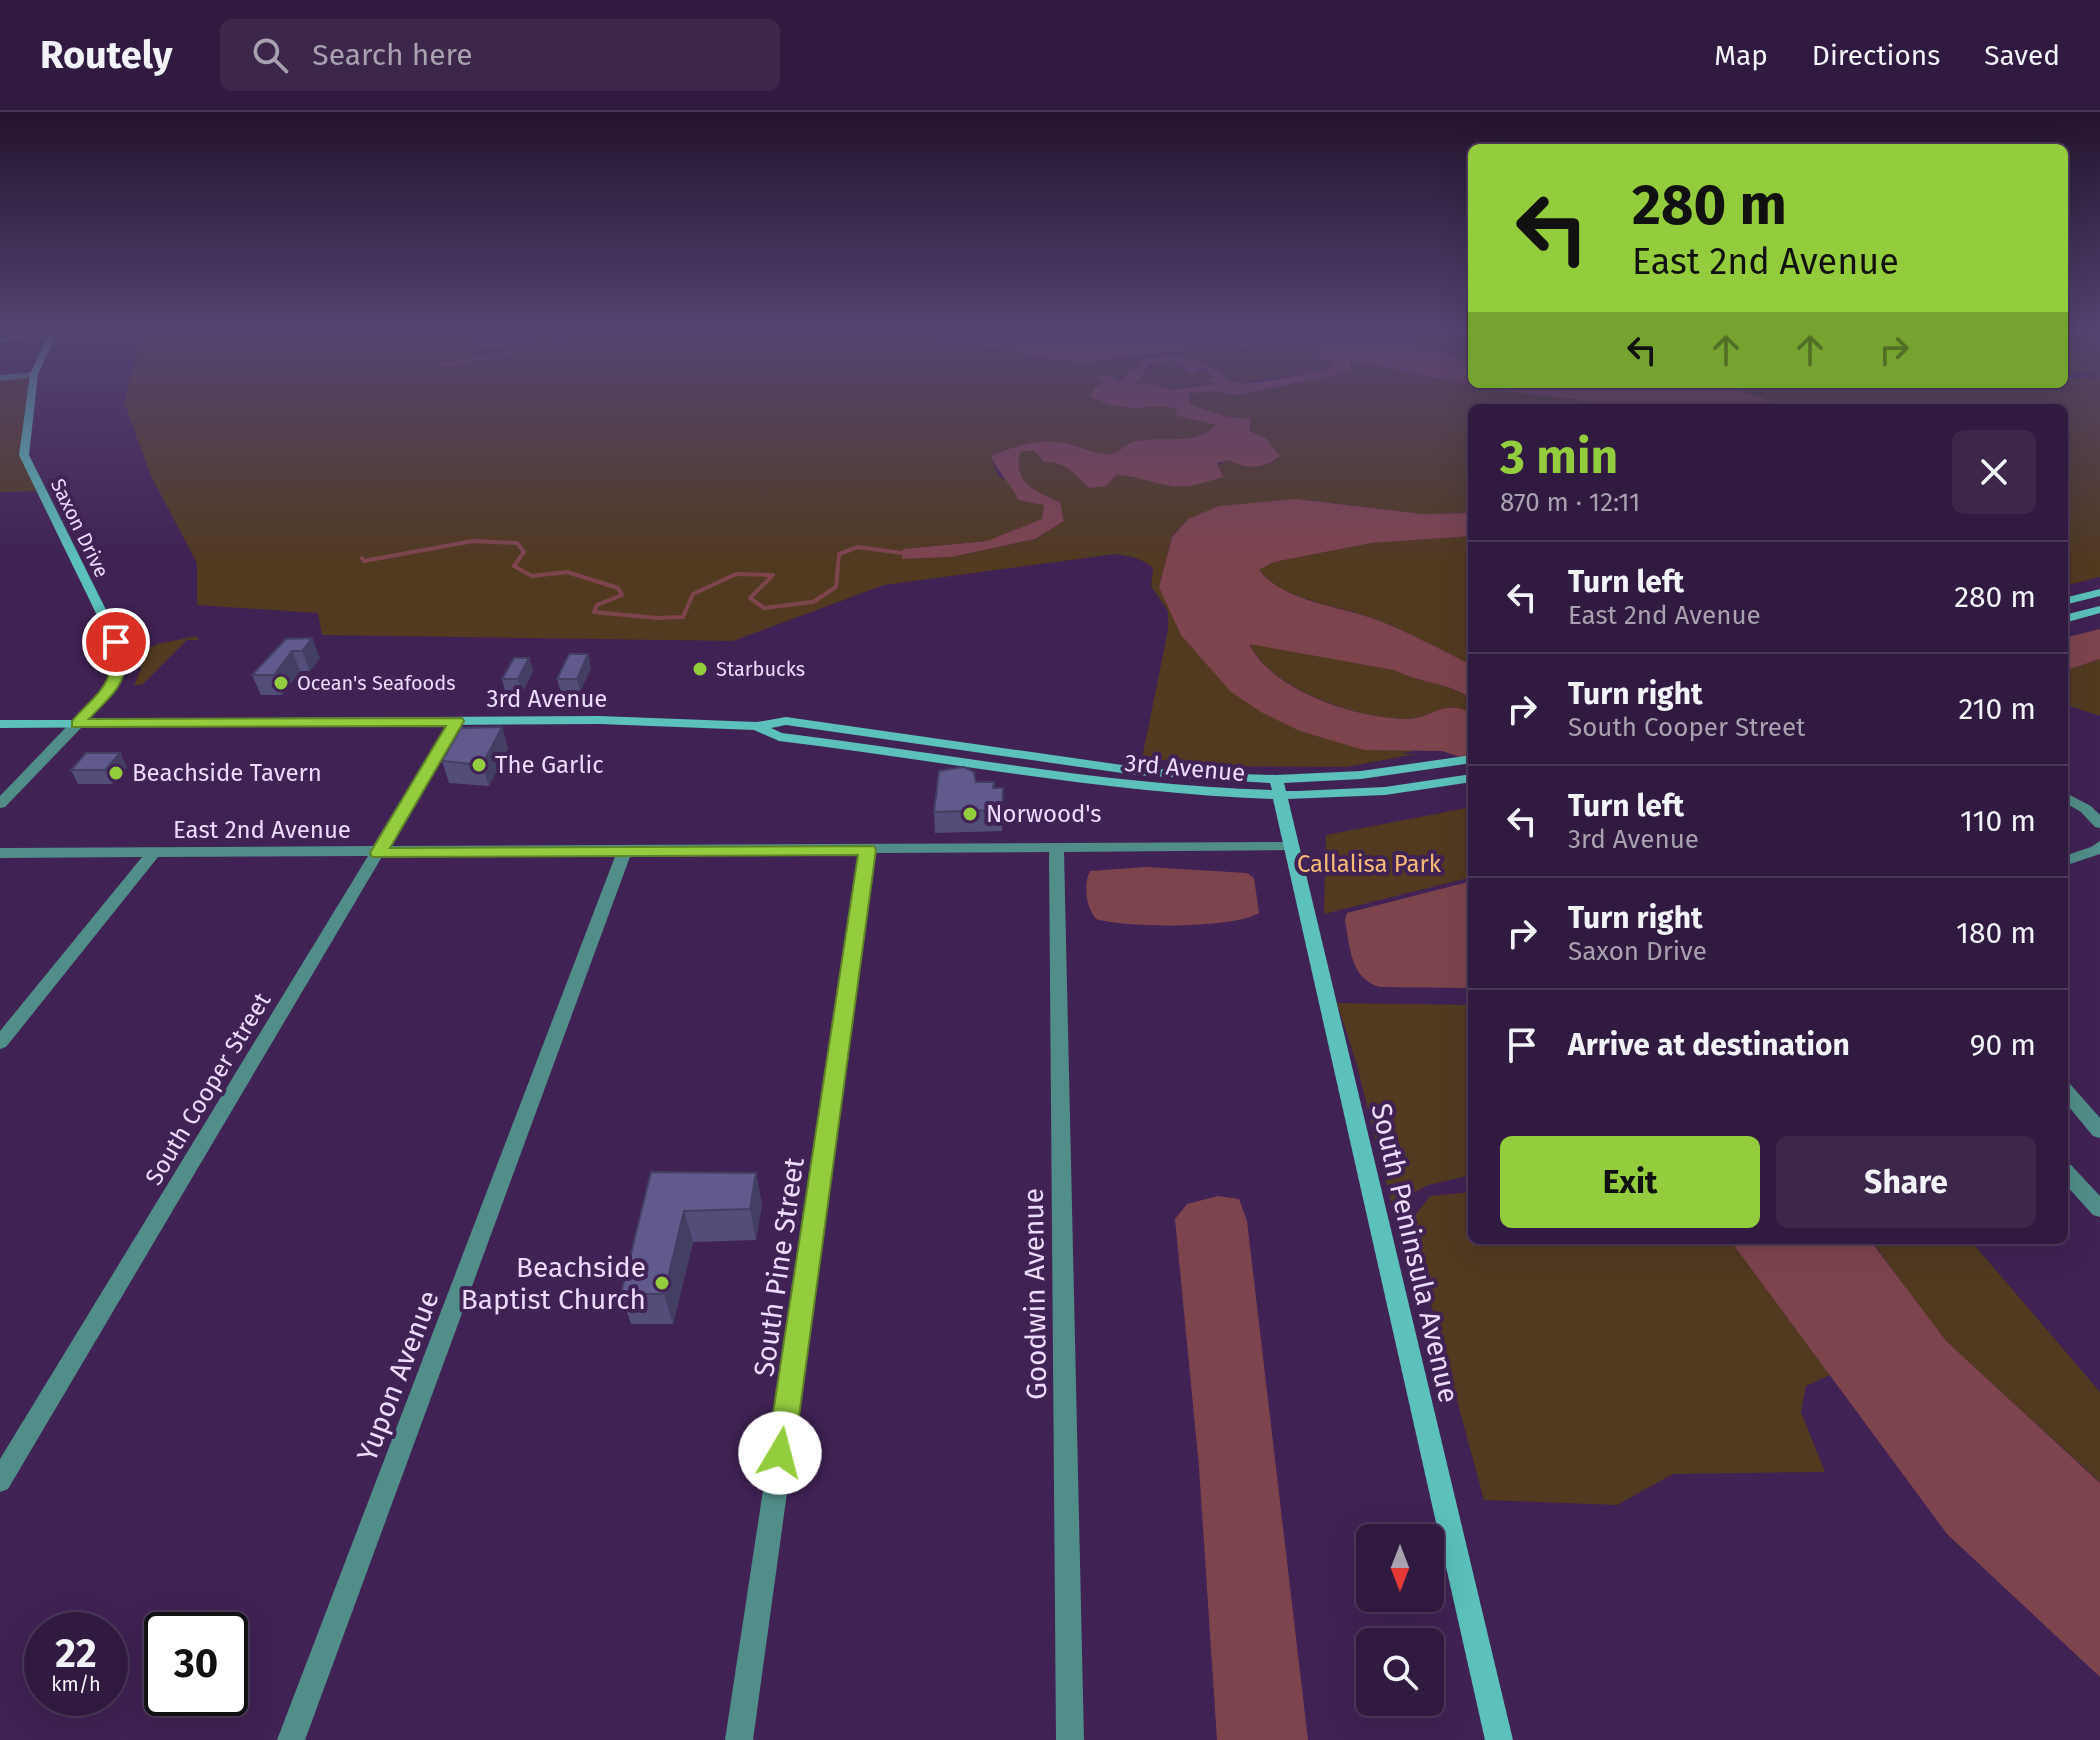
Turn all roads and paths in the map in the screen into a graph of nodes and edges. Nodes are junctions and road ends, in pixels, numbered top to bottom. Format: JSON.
{"nodes":[{"id":1,"x":30,"y":409,"type":"edge"},
{"id":2,"x":2100,"y":592,"type":"edge"},
{"id":3,"x":2068,"y":601,"type":"edge"},
{"id":4,"x":2100,"y":609,"type":"edge"},
{"id":5,"x":2068,"y":618,"type":"edge"},
{"id":6,"x":456,"y":721,"type":"junction"},
{"id":7,"x":0,"y":724,"type":"edge"},
{"id":8,"x":77,"y":724,"type":"junction"},
{"id":9,"x":757,"y":726,"type":"junction"},
{"id":10,"x":1468,"y":760,"type":"edge"},
{"id":11,"x":983,"y":765,"type":"junction"},
{"id":12,"x":1136,"y":771,"type":"junction"},
{"id":13,"x":968,"y":778,"type":"edge"},
{"id":14,"x":1276,"y":779,"type":"junction"},
{"id":15,"x":1465,"y":780,"type":"edge"},
{"id":16,"x":1280,"y":796,"type":"junction"},
{"id":17,"x":2068,"y":798,"type":"edge"},
{"id":18,"x":0,"y":804,"type":"edge"},
{"id":19,"x":2100,"y":824,"type":"edge"},
{"id":20,"x":2100,"y":845,"type":"edge"},
{"id":21,"x":1292,"y":846,"type":"junction"},
{"id":22,"x":1056,"y":848,"type":"junction"},
{"id":23,"x":868,"y":850,"type":"junction"},
{"id":24,"x":624,"y":852,"type":"junction"},
{"id":25,"x":0,"y":853,"type":"edge"},
{"id":26,"x":378,"y":853,"type":"junction"},
{"id":27,"x":152,"y":854,"type":"junction"},
{"id":28,"x":2068,"y":860,"type":"edge"},
{"id":29,"x":0,"y":1043,"type":"edge"},
{"id":30,"x":2068,"y":1094,"type":"edge"},
{"id":31,"x":2100,"y":1131,"type":"edge"},
{"id":32,"x":2068,"y":1174,"type":"edge"},
{"id":33,"x":2100,"y":1209,"type":"edge"},
{"id":34,"x":0,"y":1481,"type":"edge"},
{"id":35,"x":291,"y":1740,"type":"edge"},
{"id":36,"x":739,"y":1740,"type":"edge"},
{"id":37,"x":1070,"y":1740,"type":"edge"},
{"id":38,"x":1499,"y":1740,"type":"edge"}],
"edges":[{"from":1,"to":8,"type":"main road","name":"Saxon Drive"},
{"from":2,"to":3,"type":"main road"},
{"from":4,"to":5,"type":"main road"},
{"from":6,"to":8,"type":"main road","name":"3rd Avenue"},
{"from":6,"to":9,"type":"main road","name":"3rd Avenue"},
{"from":6,"to":26,"type":"street","name":"South Cooper Street"},
{"from":7,"to":8,"type":"main road","name":"3rd Avenue"},
{"from":8,"to":18,"type":"street"},
{"from":9,"to":11,"type":"main road","name":"3rd Avenue"},
{"from":9,"to":12,"type":"main road","name":"3rd Avenue"},
{"from":10,"to":14,"type":"main road","name":"3rd Avenue"},
{"from":11,"to":12,"type":"main road"},
{"from":11,"to":13,"type":"main road"},
{"from":11,"to":16,"type":"main road","name":"3rd Avenue"},
{"from":12,"to":14,"type":"main road","name":"3rd Avenue"},
{"from":14,"to":16,"type":"main road","name":"South Peninsula Avenue"},
{"from":15,"to":16,"type":"main road","name":"3rd Avenue"},
{"from":16,"to":21,"type":"main road","name":"South Peninsula Avenue"},
{"from":17,"to":19,"type":"street"},
{"from":20,"to":28,"type":"street"},
{"from":21,"to":22,"type":"street","name":"East 2nd Avenue"},
{"from":21,"to":38,"type":"main road","name":"South Peninsula Avenue"},
{"from":22,"to":23,"type":"street","name":"East 2nd Avenue"},
{"from":22,"to":37,"type":"street","name":"Goodwin Avenue"},
{"from":23,"to":24,"type":"street","name":"East 2nd Avenue"},
{"from":23,"to":36,"type":"street","name":"South Pine Street"},
{"from":24,"to":26,"type":"street","name":"East 2nd Avenue"},
{"from":24,"to":35,"type":"street","name":"Yupon Avenue"},
{"from":25,"to":27,"type":"street","name":"East 2nd Avenue"},
{"from":26,"to":27,"type":"street","name":"East 2nd Avenue"},
{"from":26,"to":34,"type":"street","name":"South Cooper Street"},
{"from":27,"to":29,"type":"street"},
{"from":30,"to":31,"type":"street"},
{"from":32,"to":33,"type":"street"}]}
